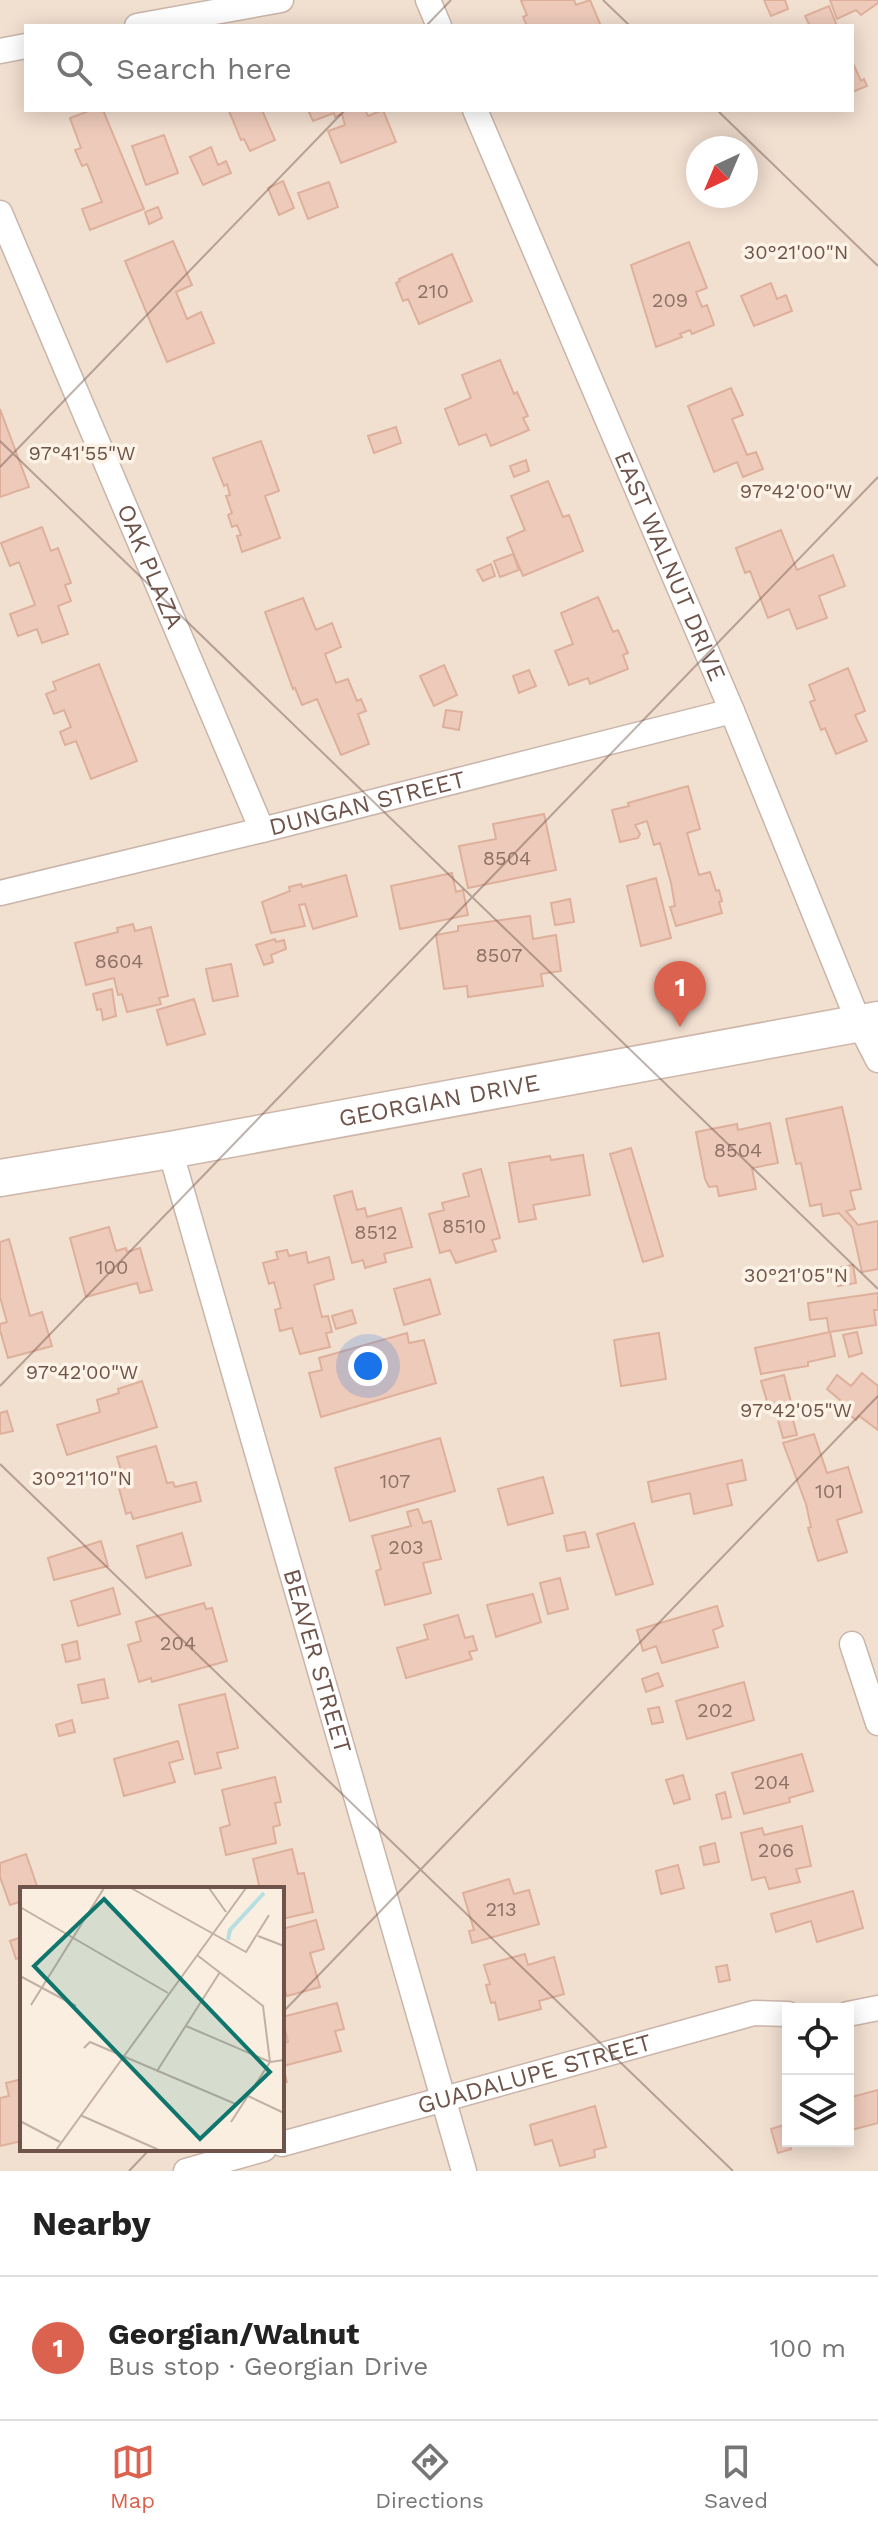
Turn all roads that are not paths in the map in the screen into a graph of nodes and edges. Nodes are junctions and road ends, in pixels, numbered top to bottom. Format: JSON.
{"nodes":[{"id":1,"x":281,"y":0,"type":"edge"},
{"id":2,"x":428,"y":0,"type":"edge"},
{"id":3,"x":148,"y":24,"type":"edge"},
{"id":4,"x":438,"y":24,"type":"edge"},
{"id":5,"x":24,"y":46,"type":"edge"},
{"id":6,"x":0,"y":51,"type":"edge"},
{"id":7,"x":476,"y":112,"type":"edge"},
{"id":8,"x":0,"y":213,"type":"edge"},
{"id":9,"x":732,"y":711,"type":"junction"},
{"id":10,"x":262,"y":830,"type":"junction"},
{"id":11,"x":0,"y":893,"type":"edge"},
{"id":12,"x":869,"y":1022,"type":"edge"},
{"id":13,"x":878,"y":1060,"type":"edge"},
{"id":14,"x":170,"y":1150,"type":"junction"},
{"id":15,"x":0,"y":1178,"type":"edge"},
{"id":16,"x":852,"y":1644,"type":"dead end"},
{"id":17,"x":878,"y":1723,"type":"edge"},
{"id":18,"x":878,"y":2008,"type":"edge"},
{"id":19,"x":854,"y":2013,"type":"edge"},
{"id":20,"x":782,"y":2014,"type":"edge"},
{"id":21,"x":444,"y":2098,"type":"junction"},
{"id":22,"x":284,"y":2143,"type":"edge"},
{"id":23,"x":257,"y":2151,"type":"edge"},
{"id":24,"x":186,"y":2171,"type":"edge"},
{"id":25,"x":464,"y":2171,"type":"edge"}],
"edges":[{"from":1,"to":3,"type":"street"},
{"from":2,"to":4,"type":"street"},
{"from":5,"to":6,"type":"street"},
{"from":7,"to":9,"type":"street","name":"EAST WALNUT DRIVE"},
{"from":8,"to":10,"type":"street","name":"OAK PLAZA"},
{"from":9,"to":10,"type":"street","name":"DUNGAN STREET"},
{"from":9,"to":12,"type":"street","name":"EAST WALNUT DRIVE"},
{"from":10,"to":11,"type":"street","name":"DUNGAN STREET"},
{"from":12,"to":13,"type":"street","name":"EAST WALNUT DRIVE"},
{"from":12,"to":14,"type":"street","name":"GEORGIAN DRIVE"},
{"from":14,"to":15,"type":"street","name":"GEORGIAN DRIVE"},
{"from":14,"to":21,"type":"street","name":"BEAVER STREET"},
{"from":16,"to":17,"type":"street"},
{"from":18,"to":19,"type":"street"},
{"from":20,"to":21,"type":"street","name":"GUADALUPE STREET"},
{"from":21,"to":22,"type":"street","name":"GUADALUPE STREET"},
{"from":21,"to":25,"type":"street","name":"BEAVER STREET"},
{"from":23,"to":24,"type":"street"}]}
